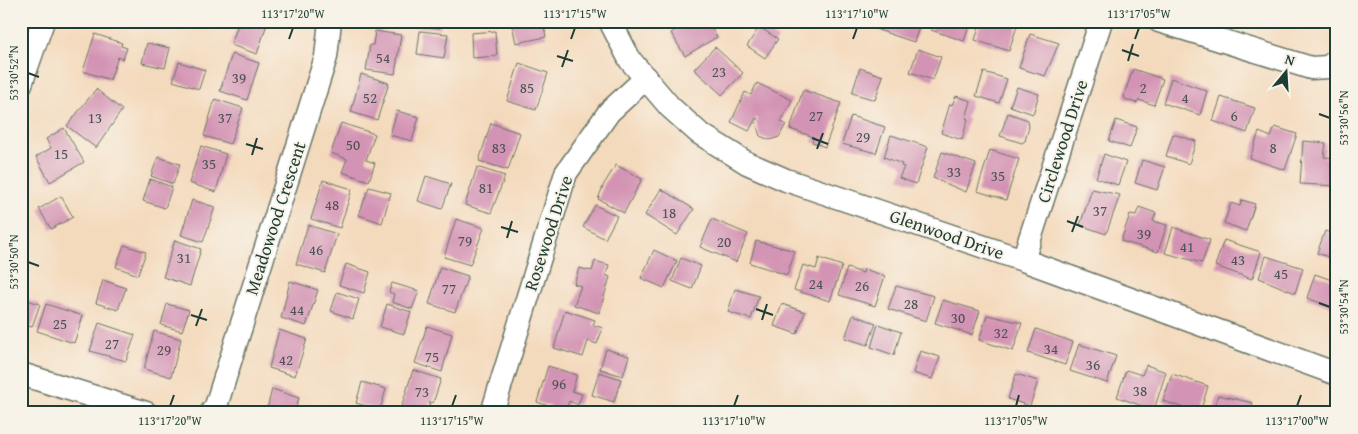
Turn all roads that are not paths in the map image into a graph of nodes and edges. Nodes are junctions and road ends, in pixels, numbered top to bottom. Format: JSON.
{"nodes":[{"id":1,"x":43,"y":21,"type":"edge"},
{"id":2,"x":330,"y":21,"type":"edge"},
{"id":3,"x":610,"y":21,"type":"edge"},
{"id":4,"x":1101,"y":21,"type":"edge"},
{"id":5,"x":1159,"y":21,"type":"edge"},
{"id":6,"x":1337,"y":60,"type":"edge"},
{"id":7,"x":646,"y":78,"type":"junction"},
{"id":8,"x":21,"y":84,"type":"edge"},
{"id":9,"x":1023,"y":260,"type":"junction"},
{"id":10,"x":21,"y":374,"type":"edge"},
{"id":11,"x":1337,"y":374,"type":"edge"},
{"id":12,"x":146,"y":413,"type":"edge"},
{"id":13,"x":211,"y":413,"type":"edge"},
{"id":14,"x":492,"y":413,"type":"edge"}],
"edges":[{"from":1,"to":8,"type":"street"},
{"from":2,"to":13,"type":"street","name":"Meadowood Crescent"},
{"from":3,"to":7,"type":"street","name":"Glenwood Drive"},
{"from":4,"to":9,"type":"street","name":"Circlewood Drive"},
{"from":5,"to":6,"type":"street"},
{"from":7,"to":9,"type":"street","name":"Glenwood Drive"},
{"from":7,"to":14,"type":"street","name":"Rosewood Drive"},
{"from":9,"to":11,"type":"street","name":"Glenwood Drive"},
{"from":10,"to":12,"type":"street"}]}
